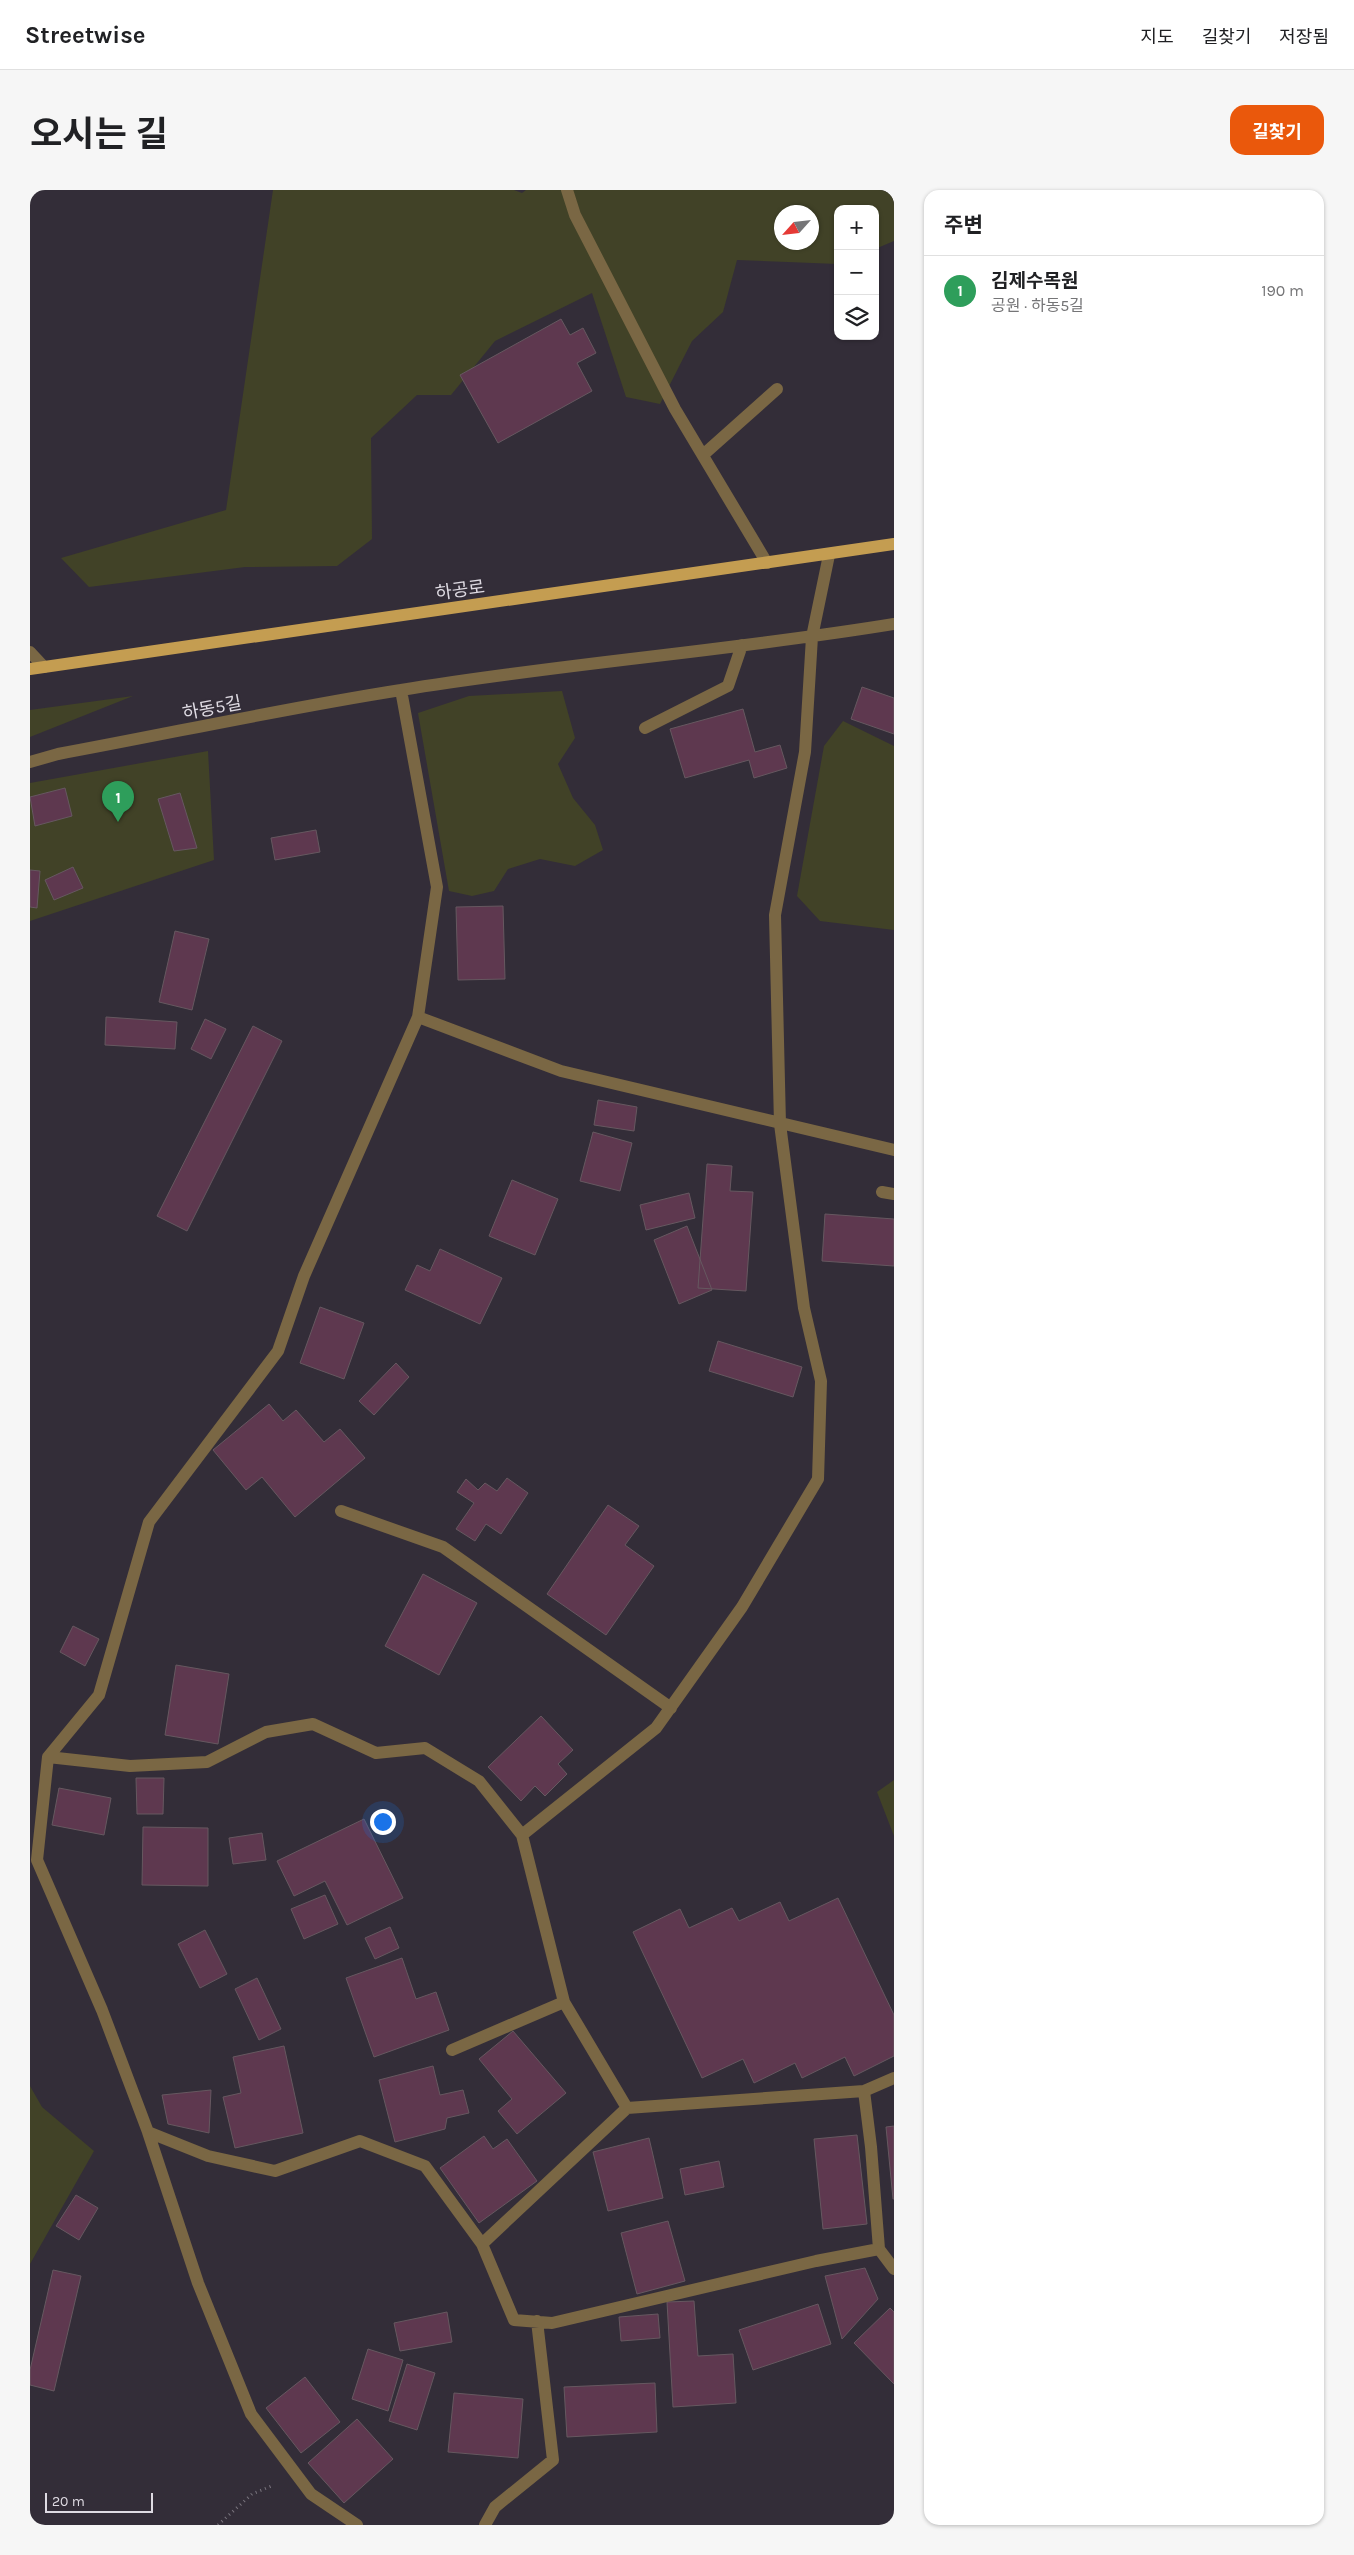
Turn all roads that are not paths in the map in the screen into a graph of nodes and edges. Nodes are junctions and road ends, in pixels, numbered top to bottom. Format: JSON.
{"nodes":[{"id":1,"x":567,"y":190,"type":"edge"},
{"id":2,"x":778,"y":389,"type":"dead end"},
{"id":3,"x":703,"y":455,"type":"junction"},
{"id":4,"x":894,"y":544,"type":"edge"},
{"id":5,"x":829,"y":554,"type":"junction"},
{"id":6,"x":767,"y":563,"type":"junction"},
{"id":7,"x":894,"y":624,"type":"edge"},
{"id":8,"x":812,"y":637,"type":"junction"},
{"id":9,"x":742,"y":645,"type":"junction"},
{"id":10,"x":30,"y":652,"type":"edge"},
{"id":11,"x":44,"y":667,"type":"junction"},
{"id":12,"x":30,"y":669,"type":"edge"},
{"id":13,"x":400,"y":690,"type":"junction"},
{"id":14,"x":645,"y":728,"type":"dead end"},
{"id":15,"x":30,"y":762,"type":"edge"},
{"id":16,"x":418,"y":1017,"type":"junction"},
{"id":17,"x":780,"y":1124,"type":"junction"},
{"id":18,"x":894,"y":1150,"type":"edge"},
{"id":19,"x":341,"y":1511,"type":"dead end"},
{"id":20,"x":671,"y":1708,"type":"junction"},
{"id":21,"x":48,"y":1757,"type":"junction"},
{"id":22,"x":522,"y":1835,"type":"junction"},
{"id":23,"x":564,"y":2002,"type":"junction"},
{"id":24,"x":452,"y":2050,"type":"dead end"},
{"id":25,"x":894,"y":2078,"type":"edge"},
{"id":26,"x":864,"y":2091,"type":"junction"},
{"id":27,"x":627,"y":2108,"type":"junction"},
{"id":28,"x":148,"y":2132,"type":"junction"},
{"id":29,"x":482,"y":2244,"type":"junction"},
{"id":30,"x":879,"y":2249,"type":"junction"},
{"id":31,"x":894,"y":2269,"type":"edge"},
{"id":32,"x":537,"y":2321,"type":"junction"},
{"id":33,"x":357,"y":2525,"type":"edge"},
{"id":34,"x":486,"y":2525,"type":"edge"}],
"edges":[{"from":1,"to":3,"type":"street"},
{"from":2,"to":3,"type":"street"},
{"from":3,"to":6,"type":"street"},
{"from":4,"to":5,"type":"main road","name":"하공로"},
{"from":5,"to":6,"type":"main road","name":"하공로"},
{"from":5,"to":8,"type":"street"},
{"from":6,"to":11,"type":"main road","name":"하공로"},
{"from":7,"to":8,"type":"street","name":"하동5길"},
{"from":8,"to":9,"type":"street","name":"하동5길"},
{"from":8,"to":17,"type":"street"},
{"from":9,"to":13,"type":"street","name":"하동5길"},
{"from":9,"to":14,"type":"street"},
{"from":10,"to":11,"type":"street"},
{"from":11,"to":12,"type":"main road","name":"하공로"},
{"from":13,"to":15,"type":"street","name":"하동5길"},
{"from":13,"to":16,"type":"street"},
{"from":16,"to":17,"type":"street"},
{"from":16,"to":21,"type":"street"},
{"from":17,"to":18,"type":"street"},
{"from":17,"to":20,"type":"street"},
{"from":19,"to":20,"type":"street"},
{"from":20,"to":22,"type":"street"},
{"from":21,"to":22,"type":"street"},
{"from":21,"to":28,"type":"street"},
{"from":22,"to":23,"type":"street"},
{"from":23,"to":24,"type":"street"},
{"from":23,"to":27,"type":"street"},
{"from":25,"to":26,"type":"street"},
{"from":26,"to":27,"type":"street"},
{"from":26,"to":30,"type":"street"},
{"from":27,"to":29,"type":"street"},
{"from":28,"to":29,"type":"street"},
{"from":28,"to":33,"type":"street"},
{"from":29,"to":32,"type":"street"},
{"from":30,"to":31,"type":"street"},
{"from":30,"to":32,"type":"street"},
{"from":32,"to":34,"type":"street"}]}
